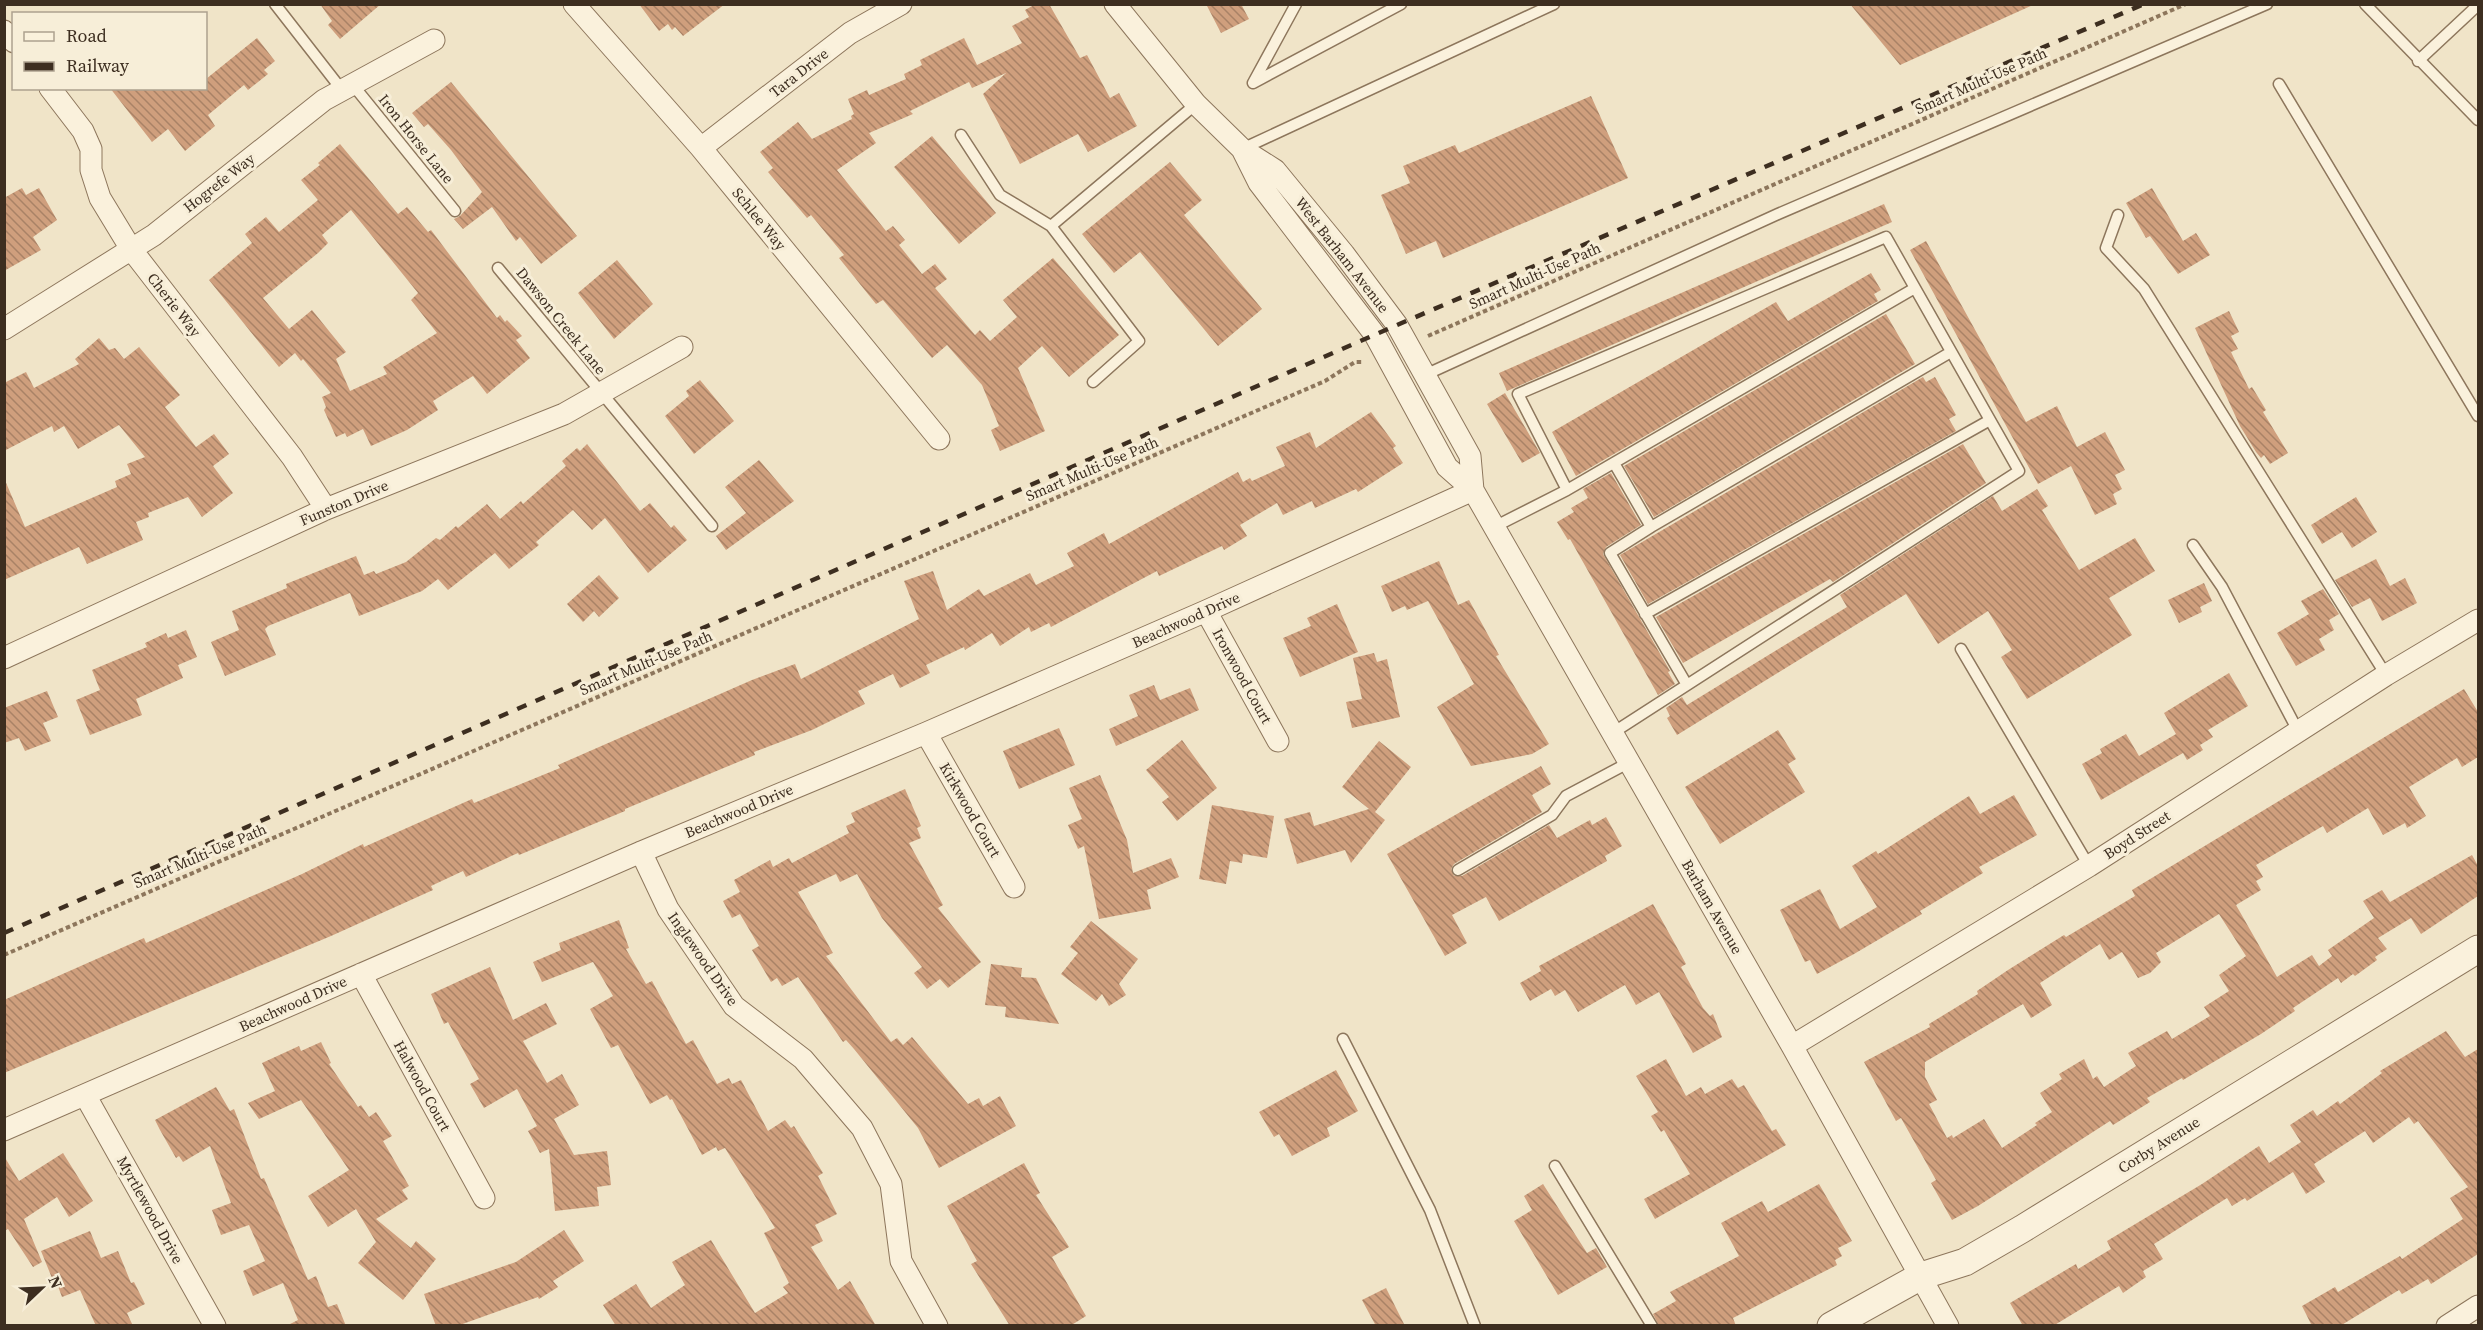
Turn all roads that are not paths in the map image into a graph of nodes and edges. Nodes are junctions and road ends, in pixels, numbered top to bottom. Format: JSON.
{"nodes":[{"id":1,"x":274,"y":4,"type":"edge"},
{"id":2,"x":574,"y":4,"type":"edge"},
{"id":3,"x":901,"y":4,"type":"edge"},
{"id":4,"x":1114,"y":4,"type":"edge"},
{"id":5,"x":1296,"y":4,"type":"edge"},
{"id":6,"x":1401,"y":4,"type":"edge"},
{"id":7,"x":1554,"y":4,"type":"edge"},
{"id":8,"x":2266,"y":4,"type":"edge"},
{"id":9,"x":2365,"y":4,"type":"edge"},
{"id":10,"x":2478,"y":5,"type":"edge"},
{"id":11,"x":1382,"y":9,"type":"edge"},
{"id":12,"x":434,"y":40,"type":"dead end"},
{"id":13,"x":2418,"y":61,"type":"junction"},
{"id":14,"x":2279,"y":84,"type":"dead end"},
{"id":15,"x":347,"y":87,"type":"junction"},
{"id":16,"x":51,"y":90,"type":"edge"},
{"id":17,"x":1196,"y":104,"type":"junction"},
{"id":18,"x":2478,"y":120,"type":"edge"},
{"id":19,"x":961,"y":135,"type":"dead end"},
{"id":20,"x":701,"y":148,"type":"junction"},
{"id":21,"x":1242,"y":149,"type":"junction"},
{"id":22,"x":455,"y":212,"type":"dead end"},
{"id":23,"x":2118,"y":215,"type":"dead end"},
{"id":24,"x":1051,"y":226,"type":"junction"},
{"id":25,"x":131,"y":249,"type":"junction"},
{"id":26,"x":498,"y":268,"type":"dead end"},
{"id":27,"x":1916,"y":288,"type":"junction"},
{"id":28,"x":4,"y":329,"type":"edge"},
{"id":29,"x":682,"y":347,"type":"dead end"},
{"id":30,"x":1951,"y":352,"type":"junction"},
{"id":31,"x":1427,"y":374,"type":"junction"},
{"id":32,"x":1093,"y":382,"type":"dead end"},
{"id":33,"x":1405,"y":387,"type":"joint"},
{"id":34,"x":601,"y":394,"type":"junction"},
{"id":35,"x":2478,"y":416,"type":"edge"},
{"id":36,"x":1990,"y":420,"type":"junction"},
{"id":37,"x":939,"y":439,"type":"dead end"},
{"id":38,"x":1614,"y":463,"type":"junction"},
{"id":39,"x":1473,"y":490,"type":"junction"},
{"id":40,"x":1567,"y":490,"type":"junction"},
{"id":41,"x":326,"y":509,"type":"junction"},
{"id":42,"x":712,"y":526,"type":"dead end"},
{"id":43,"x":1494,"y":527,"type":"junction"},
{"id":44,"x":1651,"y":527,"type":"junction"},
{"id":45,"x":2193,"y":545,"type":"dead end"},
{"id":46,"x":1206,"y":611,"type":"junction"},
{"id":47,"x":1645,"y":614,"type":"junction"},
{"id":48,"x":2478,"y":620,"type":"edge"},
{"id":49,"x":1961,"y":649,"type":"dead end"},
{"id":50,"x":4,"y":658,"type":"edge"},
{"id":51,"x":2386,"y":675,"type":"junction"},
{"id":52,"x":1687,"y":685,"type":"junction"},
{"id":53,"x":2298,"y":731,"type":"junction"},
{"id":54,"x":926,"y":733,"type":"junction"},
{"id":55,"x":1611,"y":734,"type":"junction"},
{"id":56,"x":1278,"y":741,"type":"dead end"},
{"id":57,"x":1628,"y":763,"type":"junction"},
{"id":58,"x":641,"y":852,"type":"junction"},
{"id":59,"x":2089,"y":866,"type":"junction"},
{"id":60,"x":1458,"y":870,"type":"dead end"},
{"id":61,"x":1014,"y":887,"type":"dead end"},
{"id":62,"x":2478,"y":949,"type":"edge"},
{"id":63,"x":361,"y":974,"type":"junction"},
{"id":64,"x":1343,"y":1039,"type":"dead end"},
{"id":65,"x":1792,"y":1046,"type":"junction"},
{"id":66,"x":85,"y":1095,"type":"junction"},
{"id":67,"x":4,"y":1130,"type":"edge"},
{"id":68,"x":1555,"y":1166,"type":"dead end"},
{"id":69,"x":484,"y":1198,"type":"dead end"},
{"id":70,"x":1921,"y":1276,"type":"junction"},
{"id":71,"x":2478,"y":1306,"type":"edge"},
{"id":72,"x":215,"y":1326,"type":"edge"},
{"id":73,"x":938,"y":1326,"type":"edge"},
{"id":74,"x":1475,"y":1326,"type":"edge"},
{"id":75,"x":1652,"y":1326,"type":"edge"},
{"id":76,"x":1830,"y":1326,"type":"edge"},
{"id":77,"x":1948,"y":1326,"type":"edge"},
{"id":78,"x":2446,"y":1326,"type":"edge"}],
"edges":[{"from":1,"to":15,"type":"lane","name":"Iron Horse Lane"},
{"from":2,"to":20,"type":"street","name":"Schlee Way"},
{"from":3,"to":20,"type":"street","name":"Tara Drive"},
{"from":4,"to":17,"type":"street","name":"West Barham Avenue"},
{"from":5,"to":11,"type":"lane"},
{"from":6,"to":11,"type":"lane"},
{"from":7,"to":21,"type":"lane"},
{"from":8,"to":31,"type":"lane"},
{"from":9,"to":13,"type":"lane"},
{"from":10,"to":13,"type":"lane"},
{"from":12,"to":15,"type":"street","name":"Hogrefe Way"},
{"from":13,"to":18,"type":"lane"},
{"from":14,"to":35,"type":"lane"},
{"from":15,"to":22,"type":"lane","name":"Iron Horse Lane"},
{"from":15,"to":25,"type":"street","name":"Hogrefe Way"},
{"from":16,"to":25,"type":"street","name":"Cherie Way"},
{"from":17,"to":21,"type":"street","name":"West Barham Avenue"},
{"from":17,"to":24,"type":"lane"},
{"from":19,"to":24,"type":"lane"},
{"from":20,"to":37,"type":"street","name":"Schlee Way"},
{"from":21,"to":31,"type":"street","name":"West Barham Avenue"},
{"from":21,"to":33,"type":"street","name":"West Barham Avenue"},
{"from":23,"to":51,"type":"lane"},
{"from":24,"to":32,"type":"lane"},
{"from":25,"to":28,"type":"street","name":"Hogrefe Way"},
{"from":25,"to":41,"type":"street","name":"Cherie Way"},
{"from":26,"to":34,"type":"lane","name":"Dawson Creek Lane"},
{"from":27,"to":30,"type":"lane"},
{"from":27,"to":38,"type":"lane"},
{"from":27,"to":40,"type":"lane"},
{"from":29,"to":34,"type":"street","name":"Funston Drive"},
{"from":30,"to":36,"type":"lane"},
{"from":30,"to":44,"type":"lane"},
{"from":31,"to":39,"type":"street","name":"Barham Avenue"},
{"from":33,"to":39,"type":"street","name":"Barham Avenue"},
{"from":34,"to":41,"type":"street","name":"Funston Drive"},
{"from":34,"to":42,"type":"lane","name":"Dawson Creek Lane"},
{"from":36,"to":47,"type":"lane"},
{"from":36,"to":52,"type":"lane"},
{"from":38,"to":40,"type":"lane"},
{"from":38,"to":44,"type":"lane"},
{"from":39,"to":43,"type":"street","name":"Barham Avenue"},
{"from":39,"to":46,"type":"street","name":"Beachwood Drive"},
{"from":40,"to":43,"type":"lane"},
{"from":41,"to":50,"type":"street","name":"Funston Drive"},
{"from":43,"to":55,"type":"street","name":"Barham Avenue"},
{"from":44,"to":47,"type":"lane"},
{"from":45,"to":53,"type":"lane"},
{"from":46,"to":54,"type":"street","name":"Beachwood Drive"},
{"from":46,"to":56,"type":"street","name":"Ironwood Court"},
{"from":47,"to":52,"type":"lane"},
{"from":48,"to":51,"type":"street","name":"Boyd Street"},
{"from":49,"to":59,"type":"lane"},
{"from":51,"to":53,"type":"street","name":"Boyd Street"},
{"from":52,"to":55,"type":"lane"},
{"from":53,"to":59,"type":"street","name":"Boyd Street"},
{"from":54,"to":58,"type":"street","name":"Beachwood Drive"},
{"from":54,"to":61,"type":"street","name":"Kirkwood Court"},
{"from":55,"to":57,"type":"street","name":"Barham Avenue"},
{"from":57,"to":60,"type":"lane"},
{"from":57,"to":65,"type":"street","name":"Barham Avenue"},
{"from":58,"to":63,"type":"street","name":"Beachwood Drive"},
{"from":58,"to":73,"type":"street","name":"Inglewood Drive"},
{"from":59,"to":65,"type":"street","name":"Boyd Street"},
{"from":62,"to":70,"type":"street","name":"Corby Avenue"},
{"from":63,"to":66,"type":"street","name":"Beachwood Drive"},
{"from":63,"to":69,"type":"street","name":"Halwood Court"},
{"from":64,"to":74,"type":"lane"},
{"from":65,"to":70,"type":"street","name":"Barham Avenue"},
{"from":66,"to":67,"type":"street","name":"Beachwood Drive"},
{"from":66,"to":72,"type":"street","name":"Myrtlewood Drive"},
{"from":68,"to":75,"type":"lane"},
{"from":70,"to":76,"type":"street","name":"Corby Avenue"},
{"from":70,"to":77,"type":"street","name":"Barham Avenue"},
{"from":71,"to":78,"type":"street"}]}
